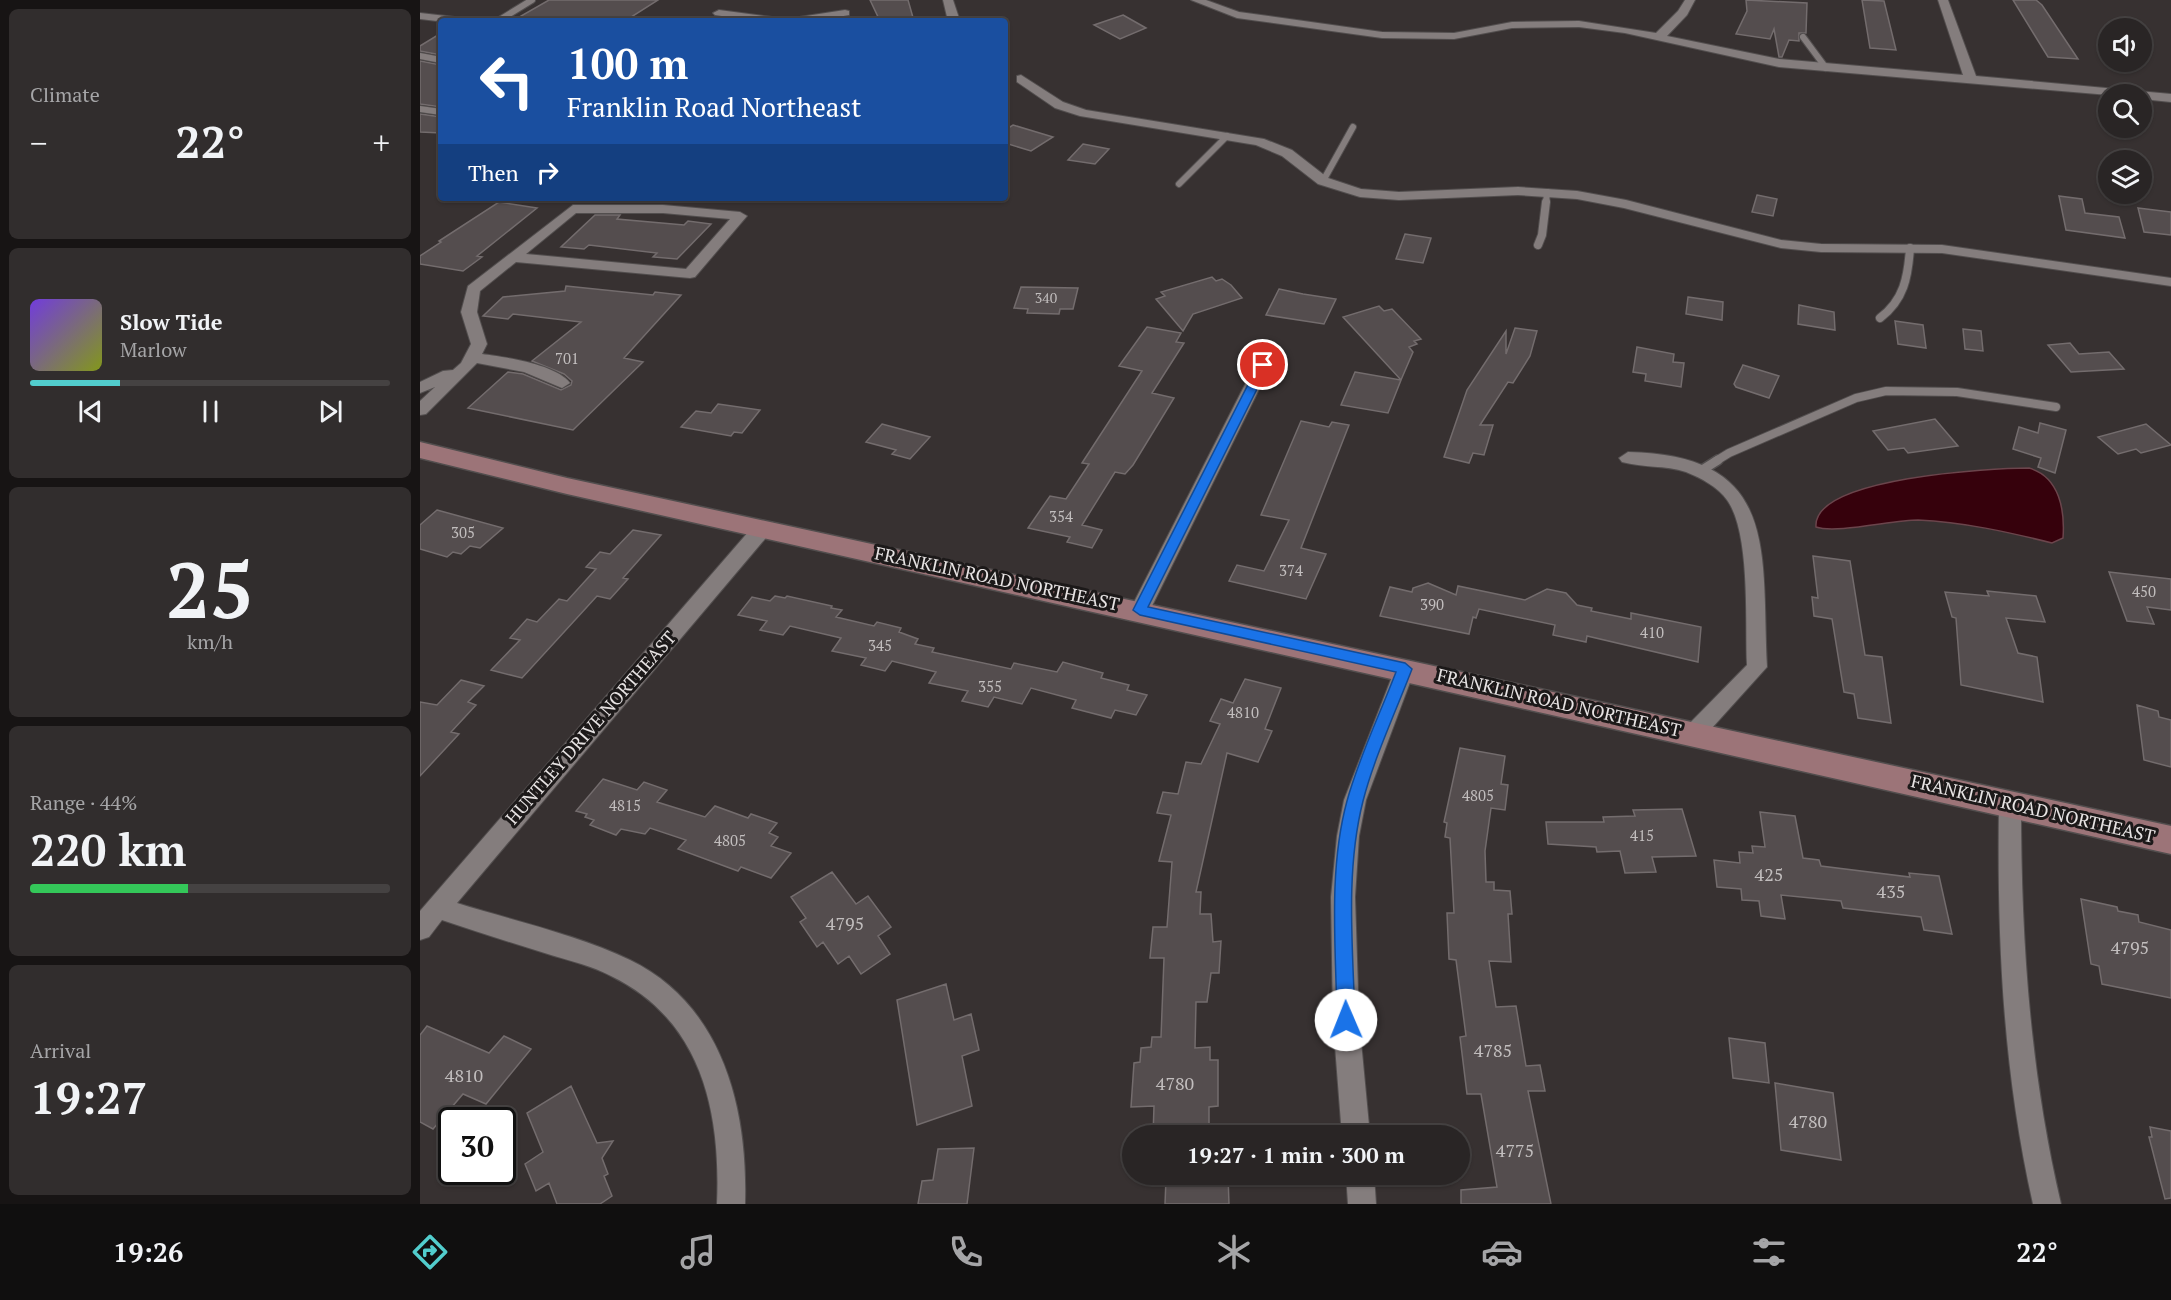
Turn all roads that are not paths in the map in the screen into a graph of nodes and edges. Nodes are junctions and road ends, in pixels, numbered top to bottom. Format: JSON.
{"nodes":[{"id":1,"x":532,"y":0,"type":"edge"},
{"id":2,"x":842,"y":0,"type":"edge"},
{"id":3,"x":948,"y":0,"type":"edge"},
{"id":4,"x":1196,"y":0,"type":"edge"},
{"id":5,"x":1690,"y":0,"type":"edge"},
{"id":6,"x":1943,"y":0,"type":"edge"},
{"id":7,"x":719,"y":13,"type":"dead end"},
{"id":8,"x":420,"y":16,"type":"edge"},
{"id":9,"x":846,"y":17,"type":"edge"},
{"id":10,"x":438,"y":18,"type":"edge"},
{"id":11,"x":503,"y":18,"type":"edge"},
{"id":12,"x":750,"y":18,"type":"edge"},
{"id":13,"x":953,"y":18,"type":"edge"},
{"id":14,"x":1659,"y":37,"type":"junction"},
{"id":15,"x":1803,"y":37,"type":"dead end"},
{"id":16,"x":420,"y":56,"type":"edge"},
{"id":17,"x":438,"y":59,"type":"edge"},
{"id":18,"x":1826,"y":68,"type":"junction"},
{"id":19,"x":1021,"y":79,"type":"dead end"},
{"id":20,"x":1971,"y":80,"type":"junction"},
{"id":21,"x":2098,"y":91,"type":"edge"},
{"id":22,"x":2152,"y":96,"type":"edge"},
{"id":23,"x":2171,"y":98,"type":"edge"},
{"id":24,"x":420,"y":110,"type":"edge"},
{"id":25,"x":438,"y":112,"type":"edge"},
{"id":26,"x":1353,"y":127,"type":"dead end"},
{"id":27,"x":1227,"y":136,"type":"junction"},
{"id":28,"x":1323,"y":181,"type":"junction"},
{"id":29,"x":1179,"y":184,"type":"dead end"},
{"id":30,"x":1547,"y":192,"type":"junction"},
{"id":31,"x":1538,"y":244,"type":"dead end"},
{"id":32,"x":1910,"y":248,"type":"junction"},
{"id":33,"x":513,"y":257,"type":"junction"},
{"id":34,"x":2171,"y":282,"type":"edge"},
{"id":35,"x":1880,"y":318,"type":"dead end"},
{"id":36,"x":470,"y":362,"type":"junction"},
{"id":37,"x":1263,"y":365,"type":"dead end"},
{"id":38,"x":562,"y":383,"type":"dead end"},
{"id":39,"x":422,"y":400,"type":"edge"},
{"id":40,"x":2056,"y":407,"type":"dead end"},
{"id":41,"x":420,"y":450,"type":"edge"},
{"id":42,"x":1628,"y":458,"type":"dead end"},
{"id":43,"x":1699,"y":472,"type":"junction"},
{"id":44,"x":763,"y":528,"type":"junction"},
{"id":45,"x":1140,"y":610,"type":"junction"},
{"id":46,"x":1405,"y":669,"type":"junction"},
{"id":47,"x":1694,"y":733,"type":"junction"},
{"id":48,"x":2010,"y":804,"type":"junction"},
{"id":49,"x":2171,"y":840,"type":"edge"},
{"id":50,"x":437,"y":908,"type":"junction"},
{"id":51,"x":420,"y":929,"type":"edge"},
{"id":52,"x":1355,"y":1125,"type":"edge"},
{"id":53,"x":1361,"y":1185,"type":"edge"},
{"id":54,"x":731,"y":1204,"type":"edge"},
{"id":55,"x":1362,"y":1204,"type":"edge"},
{"id":56,"x":2048,"y":1204,"type":"edge"}],
"edges":[{"from":1,"to":11,"type":"lane"},
{"from":2,"to":9,"type":"street"},
{"from":3,"to":13,"type":"street"},
{"from":4,"to":14,"type":"street"},
{"from":5,"to":14,"type":"street"},
{"from":6,"to":20,"type":"street"},
{"from":7,"to":12,"type":"street"},
{"from":8,"to":10,"type":"lane"},
{"from":14,"to":18,"type":"street"},
{"from":15,"to":18,"type":"lane"},
{"from":16,"to":17,"type":"lane"},
{"from":18,"to":20,"type":"street"},
{"from":19,"to":27,"type":"street"},
{"from":20,"to":21,"type":"street"},
{"from":22,"to":23,"type":"street"},
{"from":24,"to":25,"type":"lane"},
{"from":26,"to":28,"type":"lane"},
{"from":27,"to":28,"type":"street"},
{"from":27,"to":29,"type":"lane"},
{"from":28,"to":30,"type":"street"},
{"from":30,"to":31,"type":"lane"},
{"from":30,"to":32,"type":"street"},
{"from":32,"to":34,"type":"street"},
{"from":32,"to":35,"type":"lane"},
{"from":33,"to":33,"type":"street"},
{"from":33,"to":36,"type":"street"},
{"from":36,"to":38,"type":"street"},
{"from":36,"to":39,"type":"street"},
{"from":37,"to":45,"type":"street"},
{"from":40,"to":43,"type":"lane"},
{"from":41,"to":44,"type":"street","name":"FRANKLIN ROAD NORTHEAST"},
{"from":42,"to":43,"type":"street"},
{"from":43,"to":47,"type":"street"},
{"from":44,"to":45,"type":"street","name":"FRANKLIN ROAD NORTHEAST"},
{"from":44,"to":50,"type":"street","name":"HUNTLEY DRIVE NORTHEAST"},
{"from":45,"to":46,"type":"street","name":"FRANKLIN ROAD NORTHEAST"},
{"from":46,"to":47,"type":"street","name":"FRANKLIN ROAD NORTHEAST"},
{"from":46,"to":52,"type":"street"},
{"from":47,"to":48,"type":"street","name":"FRANKLIN ROAD NORTHEAST"},
{"from":48,"to":49,"type":"street","name":"FRANKLIN ROAD NORTHEAST"},
{"from":48,"to":56,"type":"street"},
{"from":50,"to":51,"type":"street","name":"HUNTLEY DRIVE NORTHEAST"},
{"from":50,"to":54,"type":"street"},
{"from":53,"to":55,"type":"street"}]}
